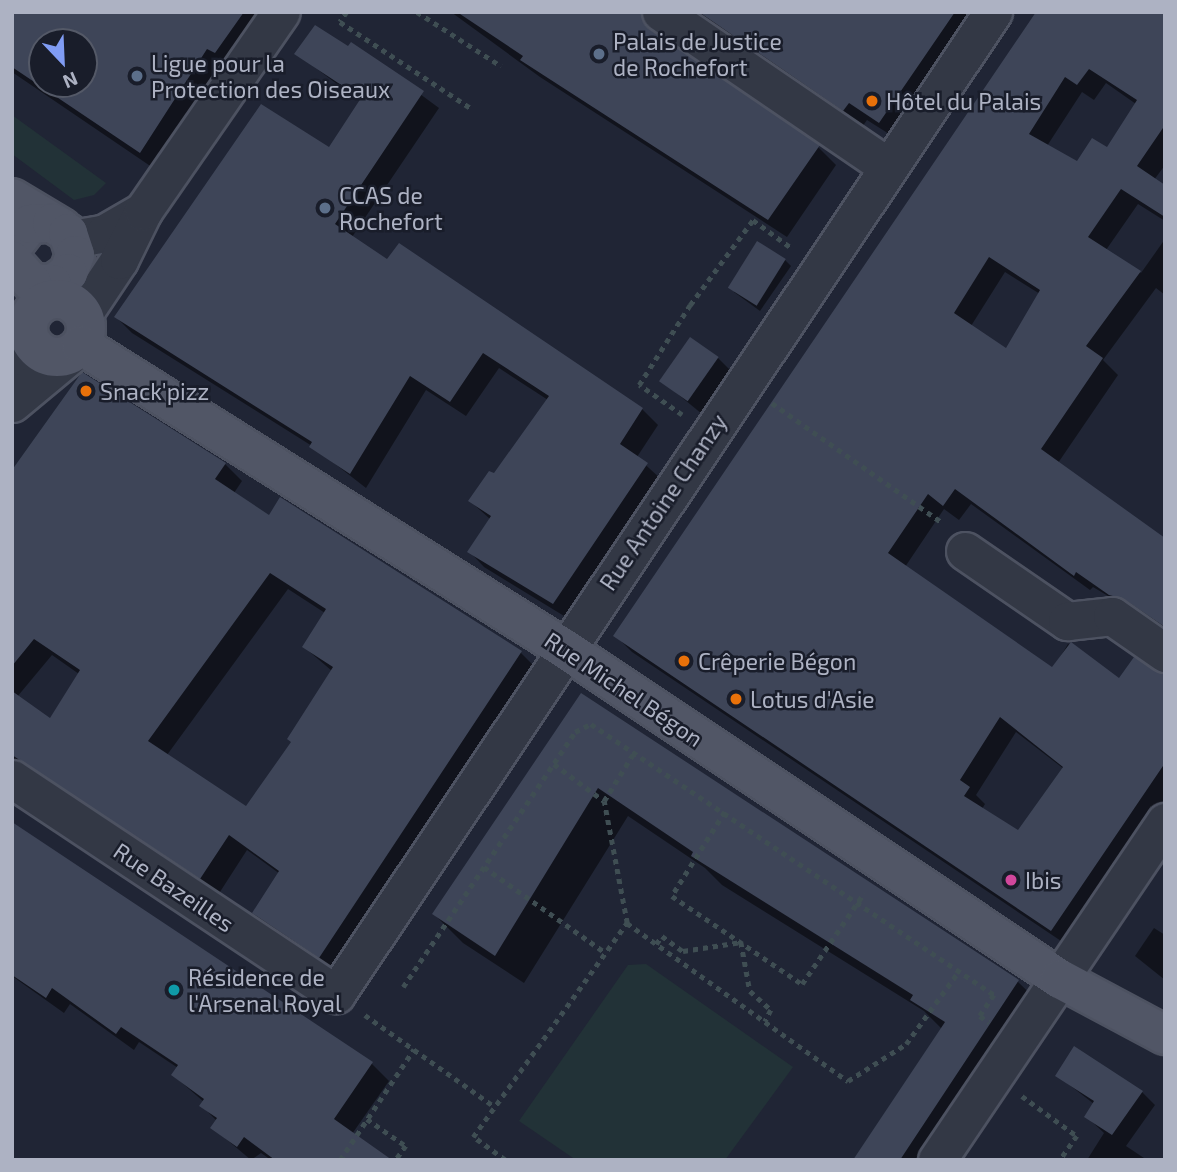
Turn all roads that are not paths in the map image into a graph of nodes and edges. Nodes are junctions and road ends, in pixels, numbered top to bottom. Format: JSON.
{"nodes":[{"id":1,"x":281,"y":12,"type":"edge"},
{"id":2,"x":661,"y":12,"type":"edge"},
{"id":3,"x":993,"y":12,"type":"edge"},
{"id":4,"x":887,"y":166,"type":"junction"},
{"id":5,"x":12,"y":198,"type":"edge"},
{"id":6,"x":143,"y":211,"type":"junction"},
{"id":7,"x":69,"y":241,"type":"junction"},
{"id":8,"x":22,"y":283,"type":"edge"},
{"id":9,"x":78,"y":329,"type":"junction"},
{"id":10,"x":12,"y":395,"type":"edge"},
{"id":11,"x":12,"y":403,"type":"edge"},
{"id":12,"x":965,"y":551,"type":"road end"},
{"id":13,"x":565,"y":649,"type":"junction"},
{"id":14,"x":1165,"y":653,"type":"edge"},
{"id":15,"x":12,"y":779,"type":"edge"},
{"id":16,"x":1165,"y":822,"type":"edge"},
{"id":17,"x":1060,"y":979,"type":"junction"},
{"id":18,"x":336,"y":994,"type":"joint"},
{"id":19,"x":1165,"y":1035,"type":"edge"},
{"id":20,"x":937,"y":1160,"type":"edge"}],
"edges":[{"from":1,"to":6,"type":"street"},
{"from":2,"to":4,"type":"street"},
{"from":3,"to":4,"type":"street","name":"Rue Antoine Chanzy"},
{"from":4,"to":13,"type":"street","name":"Rue Antoine Chanzy"},
{"from":5,"to":7,"type":"main road"},
{"from":6,"to":7,"type":"street"},
{"from":6,"to":9,"type":"street"},
{"from":7,"to":8,"type":"main road"},
{"from":7,"to":8,"type":"main road"},
{"from":7,"to":9,"type":"main road"},
{"from":8,"to":9,"type":"main road"},
{"from":8,"to":9,"type":"main road"},
{"from":8,"to":10,"type":"street"},
{"from":9,"to":11,"type":"street"},
{"from":9,"to":13,"type":"main road","name":"Rue Michel Bégon"},
{"from":12,"to":14,"type":"street"},
{"from":13,"to":17,"type":"main road","name":"Rue Michel Bégon"},
{"from":13,"to":18,"type":"street","name":"Rue Antoine Chanzy"},
{"from":15,"to":18,"type":"street","name":"Rue Bazeilles"},
{"from":16,"to":17,"type":"street"},
{"from":17,"to":19,"type":"main road","name":"Rue Michel Bégon"},
{"from":17,"to":20,"type":"street"}]}
